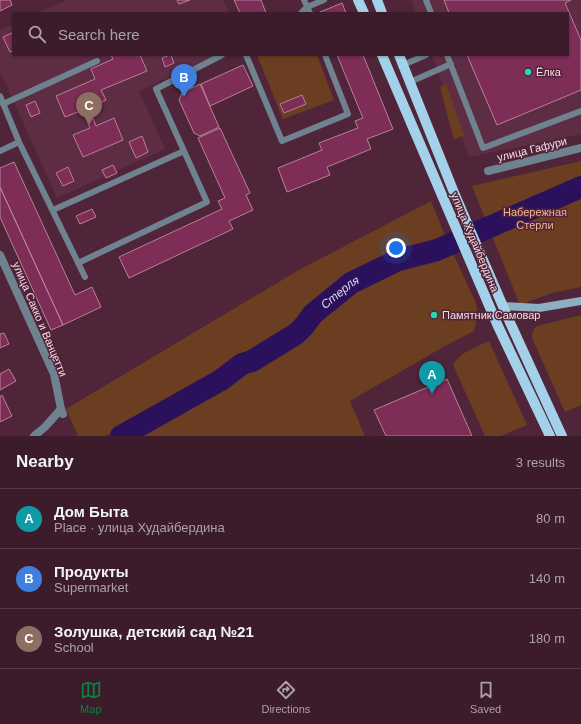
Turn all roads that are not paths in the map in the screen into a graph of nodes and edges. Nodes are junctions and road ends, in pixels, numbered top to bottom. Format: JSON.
{"nodes":[{"id":1,"x":304,"y":0,"type":"edge"},
{"id":2,"x":324,"y":0,"type":"edge"},
{"id":3,"x":358,"y":0,"type":"edge"},
{"id":4,"x":377,"y":0,"type":"edge"},
{"id":5,"x":426,"y":0,"type":"edge"},
{"id":6,"x":308,"y":10,"type":"edge"},
{"id":7,"x":364,"y":12,"type":"edge"},
{"id":8,"x":382,"y":12,"type":"edge"},
{"id":9,"x":431,"y":12,"type":"edge"},
{"id":10,"x":220,"y":56,"type":"edge"},
{"id":11,"x":246,"y":56,"type":"edge"},
{"id":12,"x":326,"y":56,"type":"edge"},
{"id":13,"x":382,"y":56,"type":"edge"},
{"id":14,"x":399,"y":56,"type":"edge"},
{"id":15,"x":424,"y":56,"type":"edge"},
{"id":16,"x":447,"y":56,"type":"edge"},
{"id":17,"x":97,"y":61,"type":"dead end"},
{"id":18,"x":451,"y":64,"type":"junction"},
{"id":19,"x":403,"y":65,"type":"junction"},
{"id":20,"x":410,"y":82,"type":"junction"},
{"id":21,"x":0,"y":96,"type":"edge"},
{"id":22,"x":4,"y":104,"type":"junction"},
{"id":23,"x":581,"y":111,"type":"edge"},
{"id":24,"x":19,"y":142,"type":"junction"},
{"id":25,"x":581,"y":148,"type":"edge"},
{"id":26,"x":0,"y":151,"type":"edge"},
{"id":27,"x":184,"y":151,"type":"junction"},
{"id":28,"x":488,"y":172,"type":"dead end"},
{"id":29,"x":53,"y":210,"type":"junction"},
{"id":30,"x":0,"y":255,"type":"edge"},
{"id":31,"x":78,"y":263,"type":"junction"},
{"id":32,"x":85,"y":277,"type":"dead end"},
{"id":33,"x":581,"y":301,"type":"edge"},
{"id":34,"x":503,"y":306,"type":"junction"},
{"id":35,"x":34,"y":436,"type":"edge"},
{"id":36,"x":550,"y":436,"type":"edge"},
{"id":37,"x":562,"y":436,"type":"edge"}],
"edges":[{"from":1,"to":6,"type":"lane"},
{"from":2,"to":6,"type":"lane"},
{"from":3,"to":7,"type":"main road"},
{"from":4,"to":8,"type":"main road"},
{"from":5,"to":9,"type":"lane"},
{"from":10,"to":27,"type":"lane"},
{"from":11,"to":12,"type":"lane"},
{"from":13,"to":36,"type":"main road","name":"улица Худайбердина"},
{"from":14,"to":19,"type":"main road","name":"улица Худайбердина"},
{"from":15,"to":19,"type":"lane"},
{"from":16,"to":18,"type":"lane"},
{"from":17,"to":22,"type":"lane"},
{"from":18,"to":20,"type":"lane"},
{"from":18,"to":23,"type":"lane"},
{"from":19,"to":20,"type":"main road","name":"улица Худайбердина"},
{"from":20,"to":34,"type":"main road","name":"улица Худайбердина"},
{"from":21,"to":22,"type":"lane"},
{"from":22,"to":24,"type":"lane"},
{"from":24,"to":26,"type":"lane"},
{"from":24,"to":29,"type":"lane"},
{"from":25,"to":28,"type":"street","name":"улица Гафури"},
{"from":27,"to":29,"type":"lane"},
{"from":27,"to":31,"type":"lane"},
{"from":29,"to":31,"type":"lane"},
{"from":30,"to":35,"type":"street","name":"улица Сакко и Ванцетти"},
{"from":31,"to":32,"type":"lane"},
{"from":33,"to":34,"type":"street"},
{"from":34,"to":37,"type":"main road","name":"улица Худайбердина"}]}
